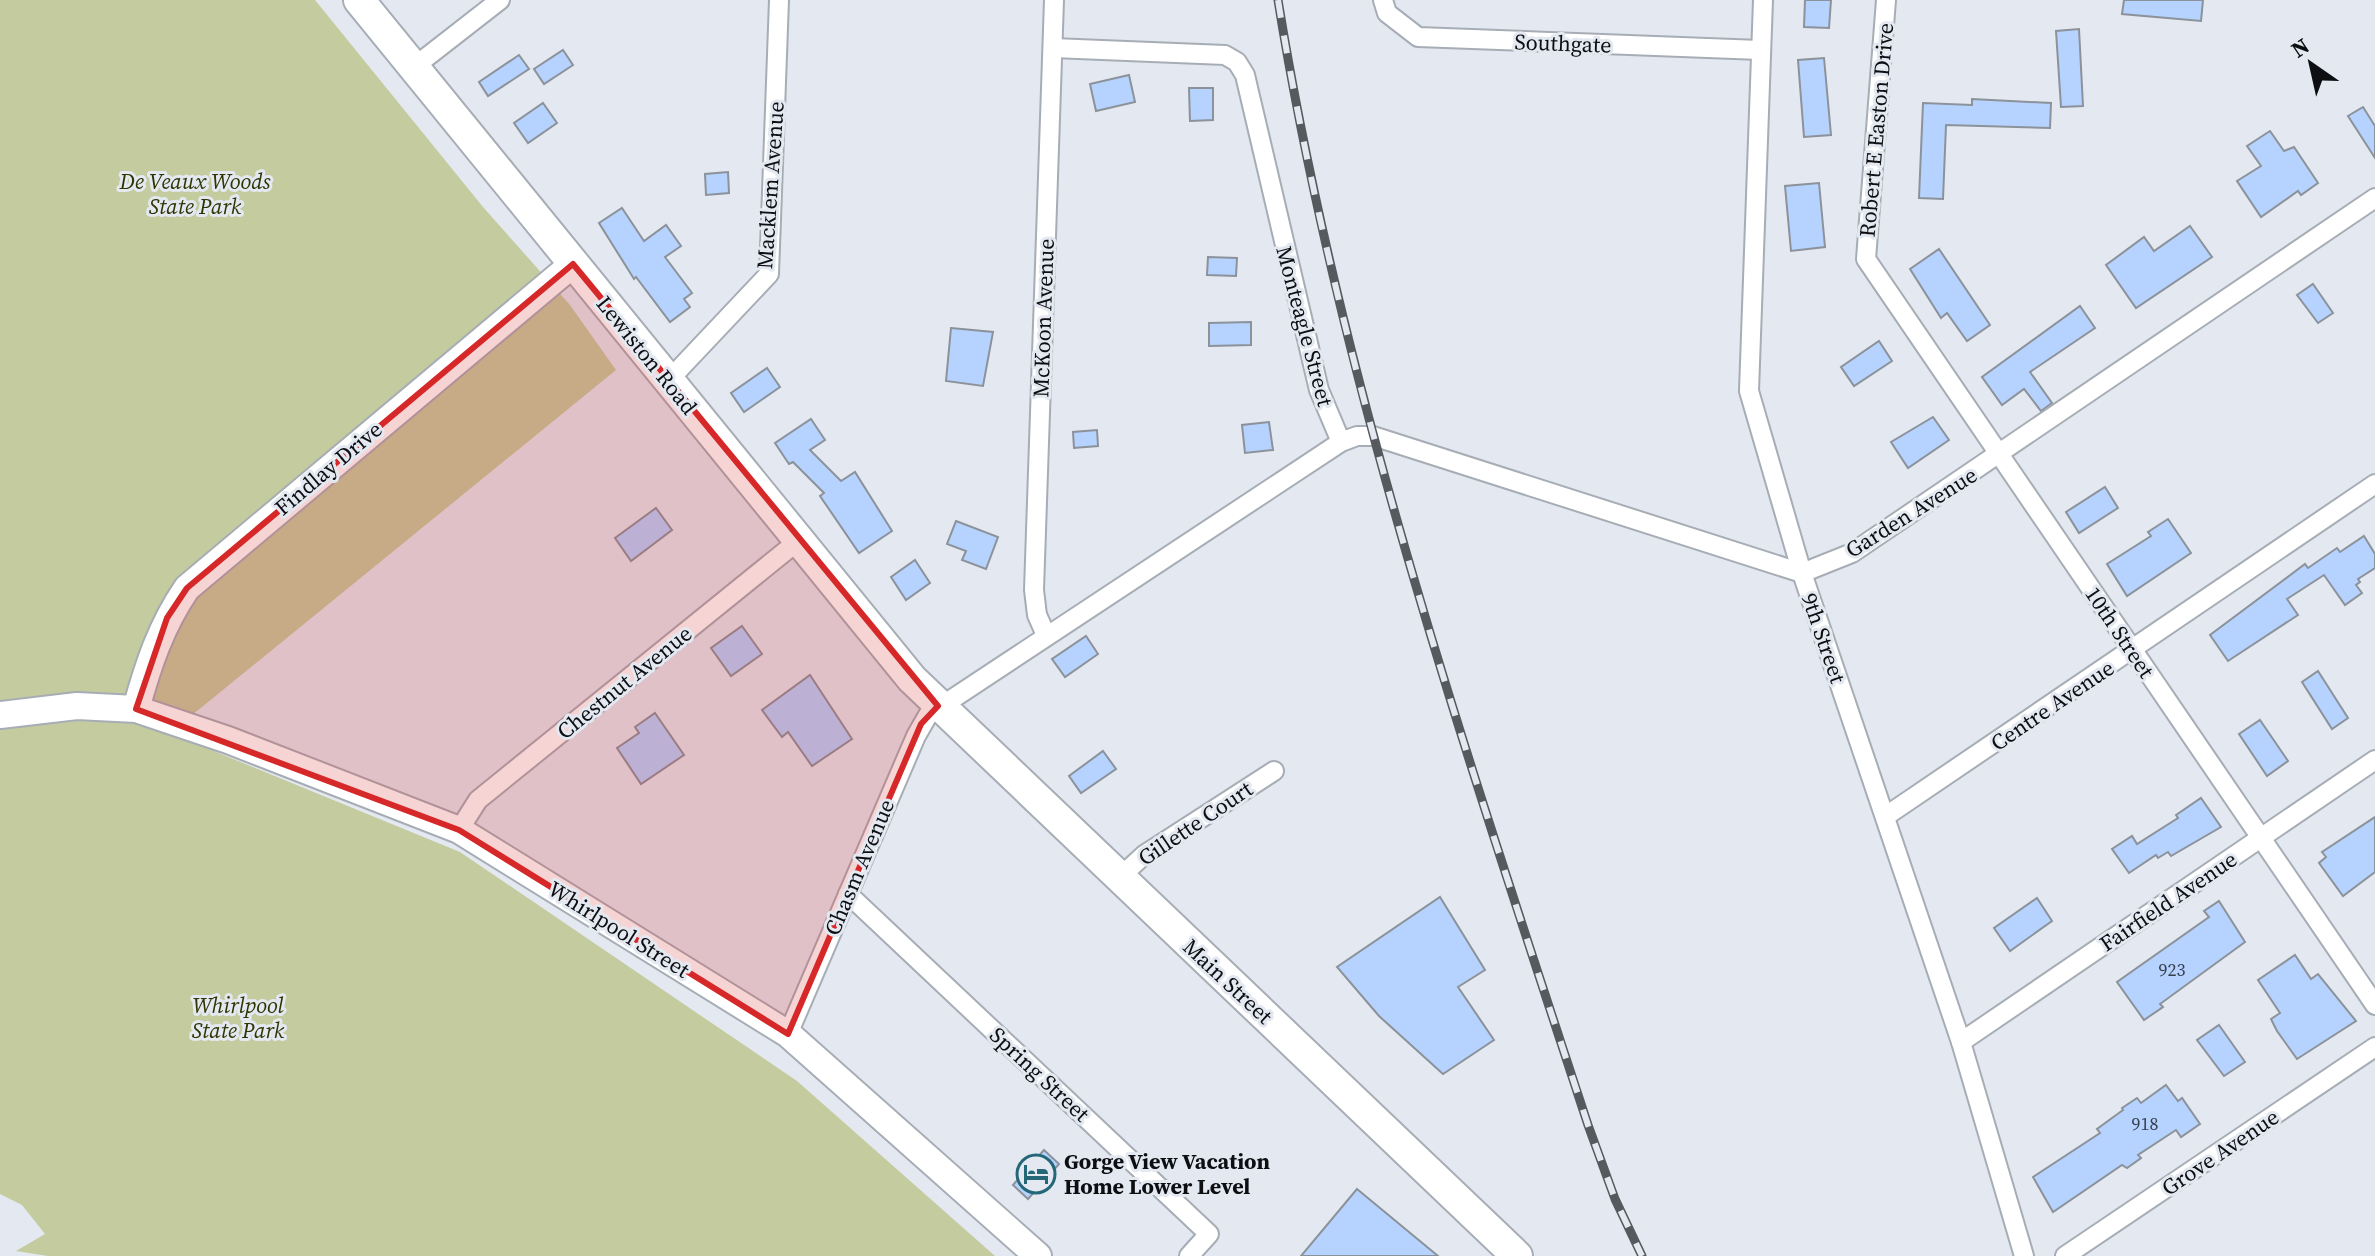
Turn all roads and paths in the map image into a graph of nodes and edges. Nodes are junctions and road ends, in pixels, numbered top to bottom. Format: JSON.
{"nodes":[{"id":1,"x":359,"y":0,"type":"edge"},
{"id":2,"x":500,"y":0,"type":"edge"},
{"id":3,"x":779,"y":0,"type":"edge"},
{"id":4,"x":1054,"y":0,"type":"edge"},
{"id":5,"x":1383,"y":0,"type":"edge"},
{"id":6,"x":1763,"y":0,"type":"edge"},
{"id":7,"x":1886,"y":0,"type":"edge"},
{"id":8,"x":1053,"y":48,"type":"junction"},
{"id":9,"x":1760,"y":50,"type":"junction"},
{"id":10,"x":414,"y":67,"type":"junction"},
{"id":11,"x":2375,"y":198,"type":"edge"},
{"id":12,"x":1866,"y":259,"type":"joint"},
{"id":13,"x":573,"y":264,"type":"junction"},
{"id":14,"x":668,"y":381,"type":"junction"},
{"id":15,"x":1341,"y":442,"type":"junction"},
{"id":16,"x":2000,"y":455,"type":"junction"},
{"id":17,"x":2375,"y":484,"type":"edge"},
{"id":18,"x":798,"y":541,"type":"junction"},
{"id":19,"x":1802,"y":573,"type":"junction"},
{"id":20,"x":1046,"y":635,"type":"junction"},
{"id":21,"x":2133,"y":651,"type":"junction"},
{"id":22,"x":938,"y":706,"type":"junction"},
{"id":23,"x":136,"y":709,"type":"junction"},
{"id":24,"x":0,"y":715,"type":"edge"},
{"id":25,"x":2375,"y":760,"type":"edge"},
{"id":26,"x":1274,"y":771,"type":"dead end"},
{"id":27,"x":1886,"y":816,"type":"junction"},
{"id":28,"x":459,"y":830,"type":"junction"},
{"id":29,"x":2261,"y":838,"type":"junction"},
{"id":30,"x":1119,"y":878,"type":"junction"},
{"id":31,"x":848,"y":894,"type":"junction"},
{"id":32,"x":2375,"y":1005,"type":"edge"},
{"id":33,"x":788,"y":1034,"type":"junction"},
{"id":34,"x":1961,"y":1042,"type":"junction"},
{"id":35,"x":2375,"y":1047,"type":"edge"},
{"id":36,"x":1038,"y":1256,"type":"edge"},
{"id":37,"x":1189,"y":1256,"type":"edge"},
{"id":38,"x":1517,"y":1256,"type":"edge"},
{"id":39,"x":2024,"y":1256,"type":"edge"},
{"id":40,"x":2065,"y":1256,"type":"edge"}],
"edges":[{"from":1,"to":10,"type":"main road","name":"Lewiston Road"},
{"from":2,"to":10,"type":"street"},
{"from":3,"to":14,"type":"street","name":"Macklem Avenue"},
{"from":4,"to":8,"type":"street","name":"McKoon Avenue"},
{"from":5,"to":9,"type":"street","name":"Southgate"},
{"from":6,"to":9,"type":"street","name":"9th Street"},
{"from":7,"to":12,"type":"street","name":"Robert E Easton Drive"},
{"from":8,"to":15,"type":"street","name":"Monteagle Street"},
{"from":8,"to":20,"type":"street","name":"McKoon Avenue"},
{"from":9,"to":19,"type":"street","name":"9th Street"},
{"from":10,"to":13,"type":"main road","name":"Lewiston Road"},
{"from":11,"to":16,"type":"street","name":"Garden Avenue"},
{"from":12,"to":16,"type":"street","name":"10th Street"},
{"from":13,"to":14,"type":"main road","name":"Lewiston Road"},
{"from":13,"to":23,"type":"street","name":"Findlay Drive"},
{"from":14,"to":18,"type":"main road","name":"Lewiston Road"},
{"from":15,"to":19,"type":"street"},
{"from":15,"to":20,"type":"street"},
{"from":16,"to":19,"type":"street","name":"Garden Avenue"},
{"from":16,"to":21,"type":"street","name":"10th Street"},
{"from":17,"to":21,"type":"street","name":"Centre Avenue"},
{"from":18,"to":22,"type":"main road","name":"Lewiston Road"},
{"from":18,"to":28,"type":"street","name":"Chestnut Avenue"},
{"from":19,"to":27,"type":"street","name":"9th Street"},
{"from":20,"to":22,"type":"street"},
{"from":21,"to":27,"type":"street","name":"Centre Avenue"},
{"from":21,"to":29,"type":"street","name":"10th Street"},
{"from":22,"to":30,"type":"main road","name":"Main Street"},
{"from":22,"to":31,"type":"street","name":"Chasm Avenue"},
{"from":23,"to":24,"type":"street","name":"Whirlpool Street"},
{"from":23,"to":28,"type":"street","name":"Whirlpool Street"},
{"from":25,"to":29,"type":"street","name":"Fairfield Avenue"},
{"from":26,"to":30,"type":"street","name":"Gillette Court"},
{"from":27,"to":34,"type":"street","name":"9th Street"},
{"from":28,"to":33,"type":"street","name":"Whirlpool Street"},
{"from":29,"to":32,"type":"street","name":"10th Street"},
{"from":29,"to":34,"type":"street","name":"Fairfield Avenue"},
{"from":30,"to":38,"type":"main road","name":"Main Street"},
{"from":31,"to":33,"type":"street","name":"Chasm Avenue"},
{"from":31,"to":37,"type":"street","name":"Spring Street"},
{"from":33,"to":36,"type":"street","name":"Whirlpool Street"},
{"from":34,"to":39,"type":"street","name":"9th Street"},
{"from":35,"to":40,"type":"street","name":"Grove Avenue"}]}
